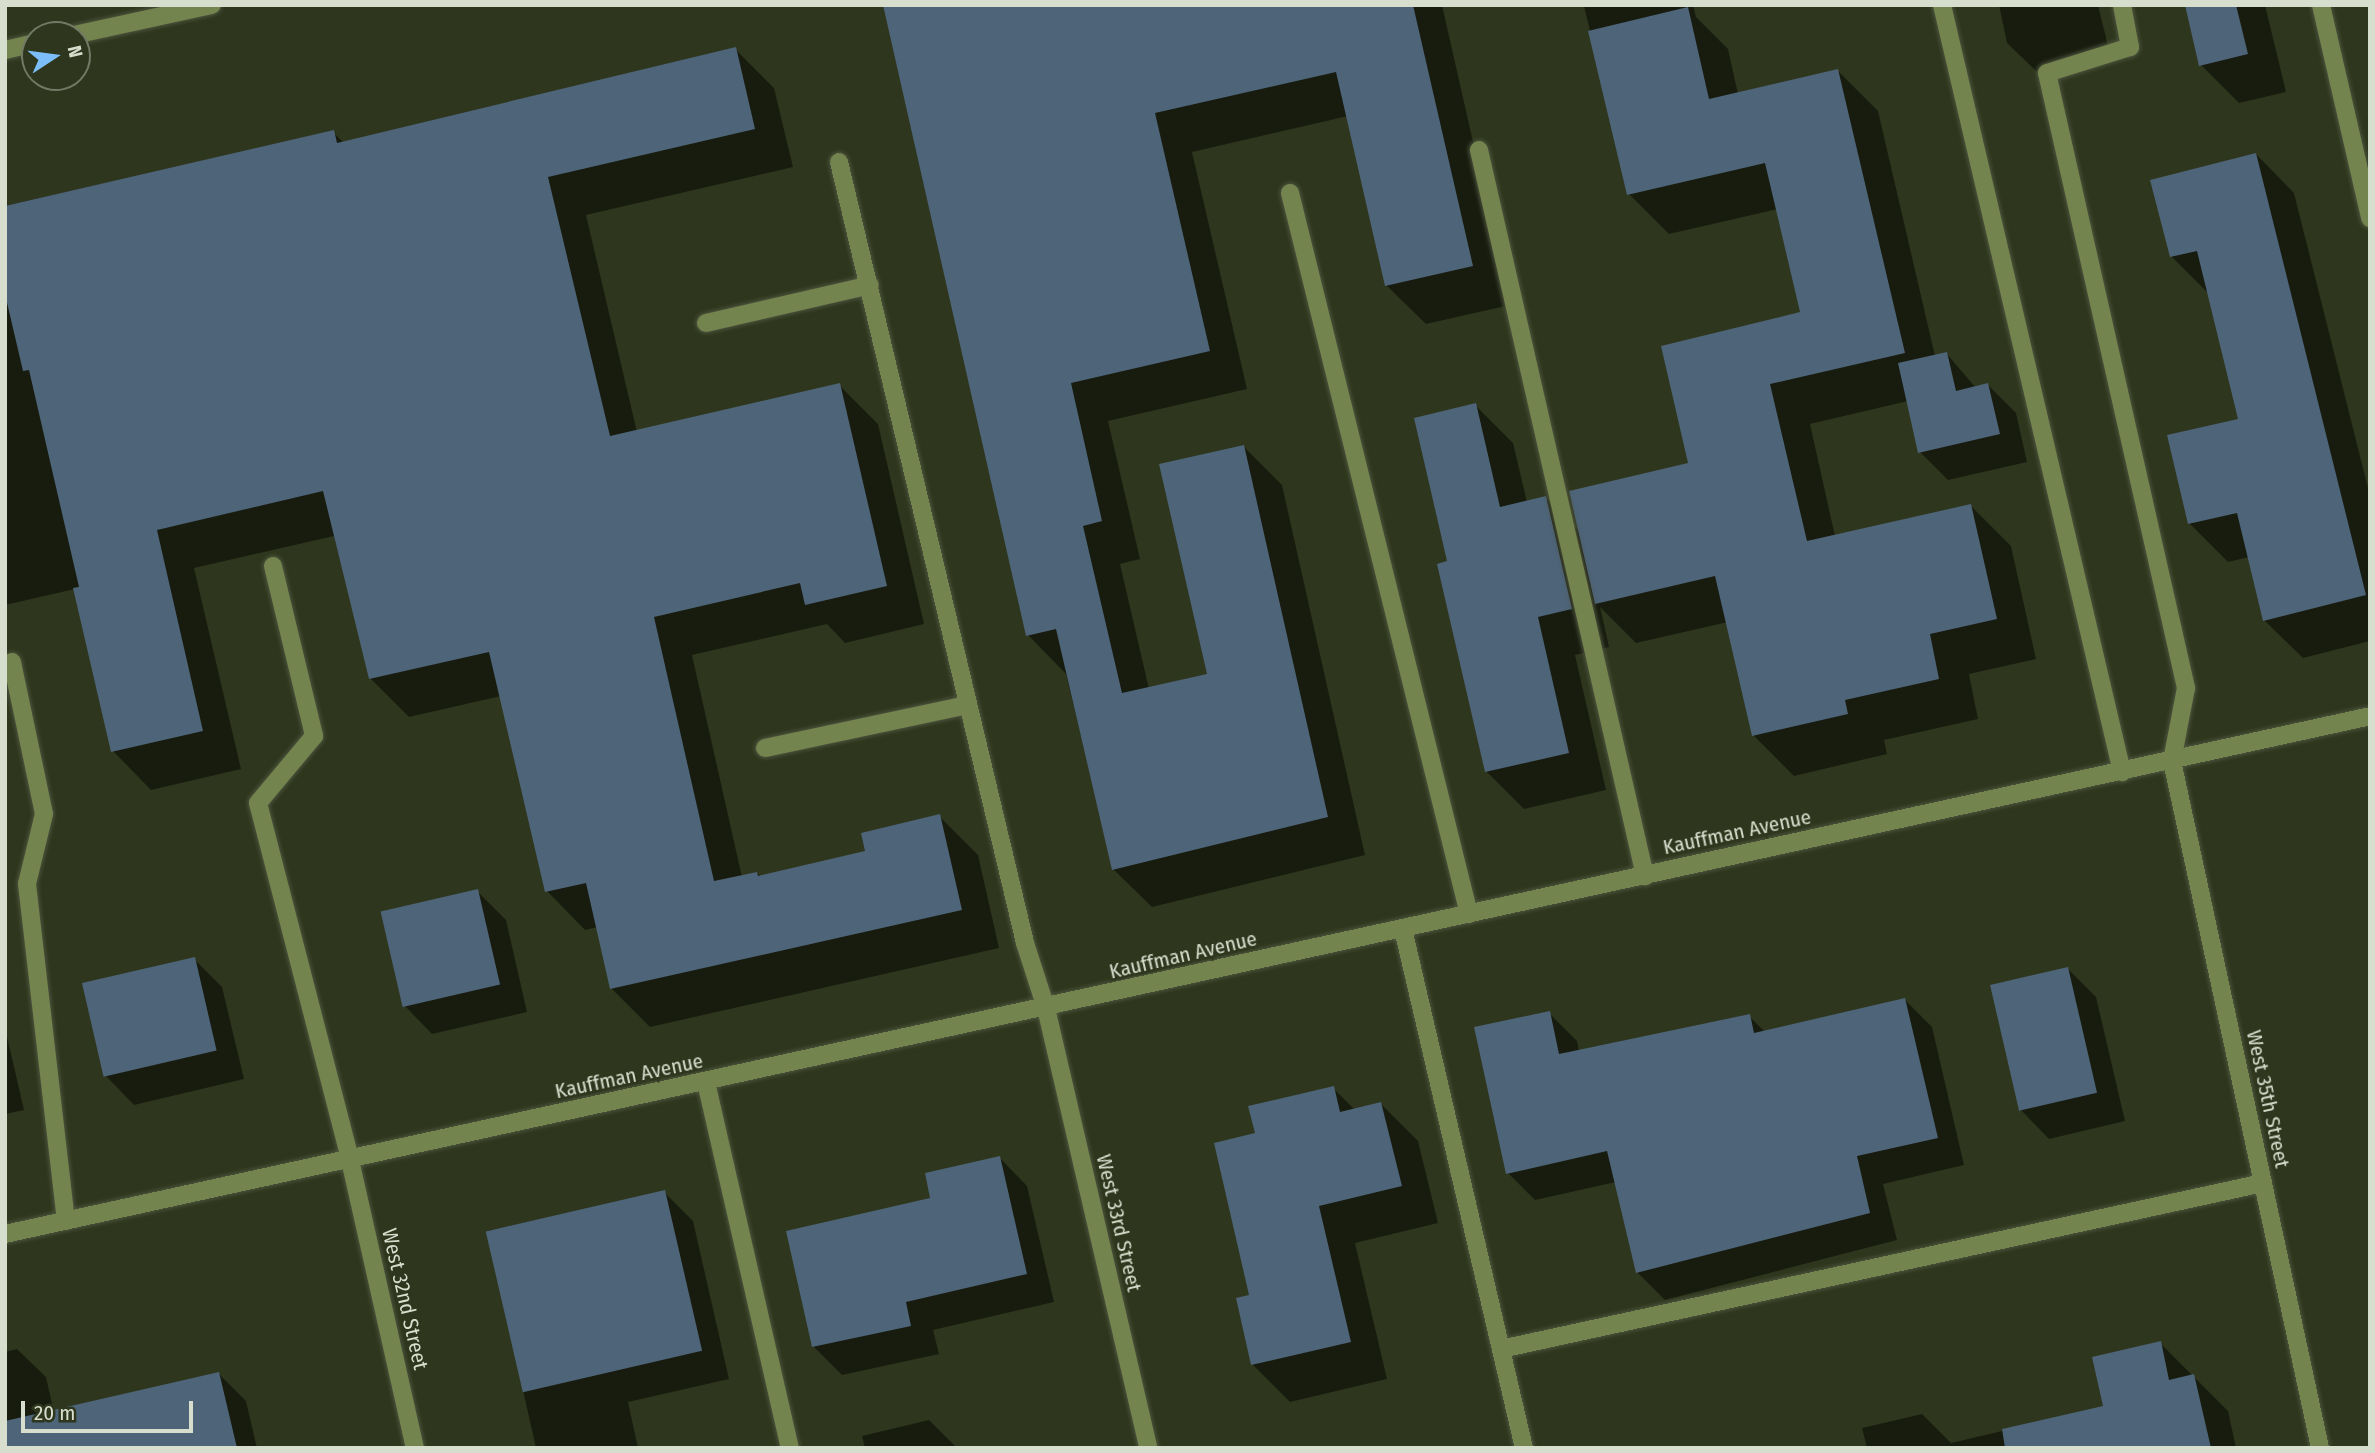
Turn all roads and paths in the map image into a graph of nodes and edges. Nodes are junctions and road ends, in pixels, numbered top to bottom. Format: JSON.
{"nodes":[{"id":1,"x":212,"y":5,"type":"edge"},
{"id":2,"x":1942,"y":5,"type":"edge"},
{"id":3,"x":2122,"y":5,"type":"edge"},
{"id":4,"x":2321,"y":5,"type":"edge"},
{"id":5,"x":91,"y":31,"type":"edge"},
{"id":6,"x":1479,"y":150,"type":"dead end"},
{"id":7,"x":839,"y":162,"type":"dead end"},
{"id":8,"x":1290,"y":192,"type":"dead end"},
{"id":9,"x":2370,"y":218,"type":"edge"},
{"id":10,"x":870,"y":285,"type":"junction"},
{"id":11,"x":706,"y":323,"type":"dead end"},
{"id":12,"x":274,"y":566,"type":"dead end"},
{"id":13,"x":12,"y":662,"type":"dead end"},
{"id":14,"x":967,"y":705,"type":"junction"},
{"id":15,"x":2370,"y":716,"type":"edge"},
{"id":16,"x":765,"y":748,"type":"dead end"},
{"id":17,"x":2172,"y":761,"type":"junction"},
{"id":18,"x":2122,"y":772,"type":"junction"},
{"id":19,"x":1645,"y":876,"type":"junction"},
{"id":20,"x":1469,"y":914,"type":"junction"},
{"id":21,"x":1403,"y":929,"type":"junction"},
{"id":22,"x":1046,"y":1009,"type":"junction"},
{"id":23,"x":706,"y":1082,"type":"junction"},
{"id":24,"x":350,"y":1160,"type":"junction"},
{"id":25,"x":2263,"y":1183,"type":"junction"},
{"id":26,"x":66,"y":1221,"type":"junction"},
{"id":27,"x":5,"y":1234,"type":"edge"},
{"id":28,"x":1501,"y":1349,"type":"junction"},
{"id":29,"x":415,"y":1448,"type":"edge"},
{"id":30,"x":790,"y":1448,"type":"edge"},
{"id":31,"x":1148,"y":1448,"type":"edge"},
{"id":32,"x":1524,"y":1448,"type":"edge"},
{"id":33,"x":2319,"y":1448,"type":"edge"}],
"edges":[{"from":1,"to":5,"type":"street"},
{"from":2,"to":18,"type":"street"},
{"from":3,"to":17,"type":"street"},
{"from":4,"to":9,"type":"street"},
{"from":6,"to":19,"type":"street"},
{"from":7,"to":10,"type":"street","name":"West 33rd Street"},
{"from":8,"to":20,"type":"street"},
{"from":10,"to":11,"type":"street"},
{"from":10,"to":14,"type":"street","name":"West 33rd Street"},
{"from":12,"to":24,"type":"street","name":"West 32nd Street"},
{"from":13,"to":26,"type":"street"},
{"from":14,"to":16,"type":"street"},
{"from":14,"to":22,"type":"street","name":"West 33rd Street"},
{"from":15,"to":17,"type":"street","name":"Kauffman Avenue"},
{"from":17,"to":18,"type":"street","name":"Kauffman Avenue"},
{"from":17,"to":25,"type":"street","name":"West 35th Street"},
{"from":18,"to":19,"type":"street","name":"Kauffman Avenue"},
{"from":19,"to":20,"type":"street","name":"Kauffman Avenue"},
{"from":20,"to":21,"type":"street","name":"Kauffman Avenue"},
{"from":21,"to":22,"type":"street","name":"Kauffman Avenue"},
{"from":21,"to":28,"type":"street"},
{"from":22,"to":23,"type":"street","name":"Kauffman Avenue"},
{"from":22,"to":31,"type":"street","name":"West 33rd Street"},
{"from":23,"to":24,"type":"street","name":"Kauffman Avenue"},
{"from":23,"to":30,"type":"street"},
{"from":24,"to":26,"type":"street","name":"Kauffman Avenue"},
{"from":24,"to":29,"type":"street","name":"West 32nd Street"},
{"from":25,"to":28,"type":"street"},
{"from":25,"to":33,"type":"street","name":"West 35th Street"},
{"from":26,"to":27,"type":"street","name":"Kauffman Avenue"},
{"from":28,"to":32,"type":"street"}]}
